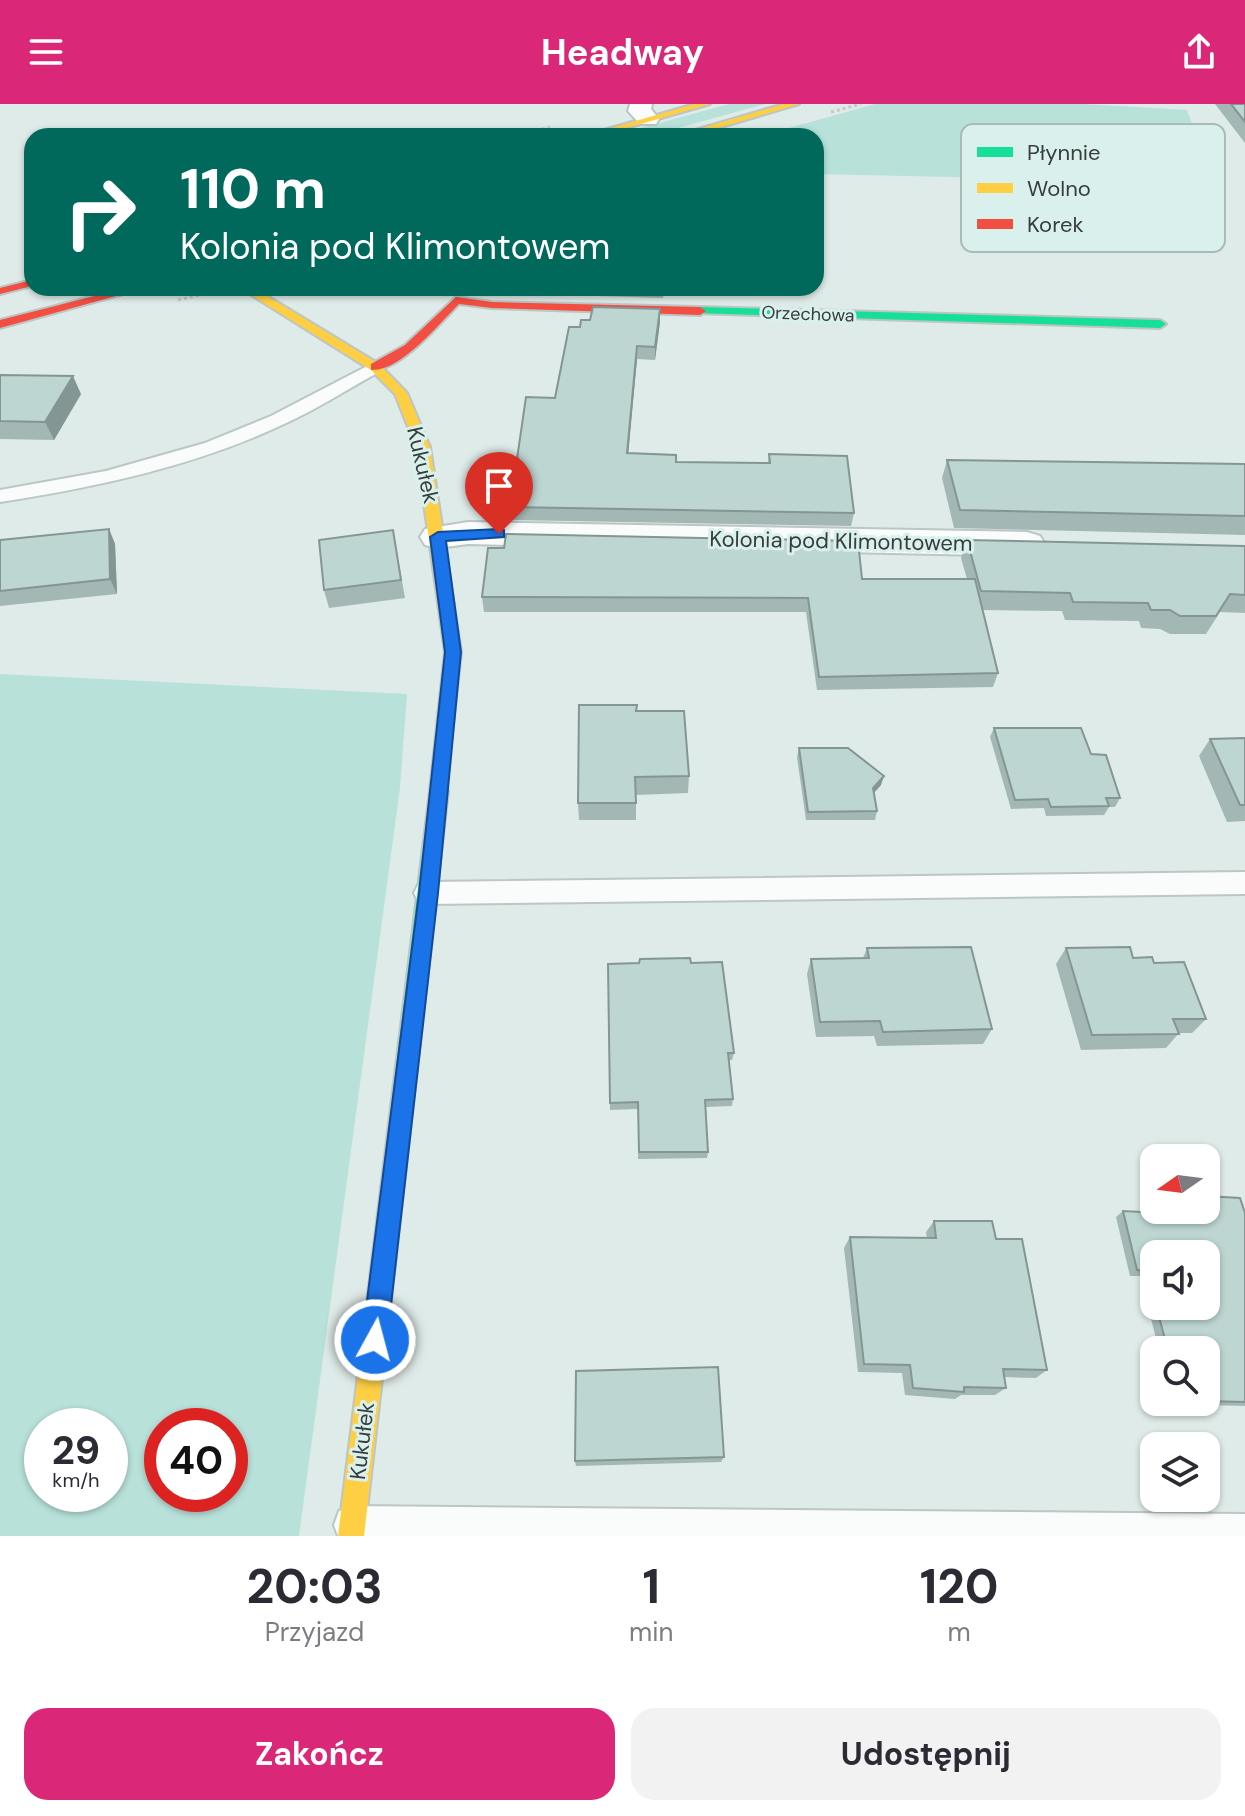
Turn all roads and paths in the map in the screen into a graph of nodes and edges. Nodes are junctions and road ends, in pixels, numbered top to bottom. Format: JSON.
{"nodes":[{"id":1,"x":705,"y":104,"type":"edge"},
{"id":2,"x":794,"y":104,"type":"edge"},
{"id":3,"x":645,"y":112,"type":"edge"},
{"id":4,"x":607,"y":128,"type":"edge"},
{"id":5,"x":708,"y":128,"type":"edge"},
{"id":6,"x":24,"y":285,"type":"edge"},
{"id":7,"x":0,"y":291,"type":"edge"},
{"id":8,"x":108,"y":296,"type":"edge"},
{"id":9,"x":258,"y":296,"type":"edge"},
{"id":10,"x":460,"y":296,"type":"edge"},
{"id":11,"x":467,"y":296,"type":"edge"},
{"id":12,"x":0,"y":324,"type":"edge"},
{"id":13,"x":1160,"y":324,"type":"dead end"},
{"id":14,"x":375,"y":367,"type":"junction"},
{"id":15,"x":0,"y":496,"type":"edge"},
{"id":16,"x":438,"y":537,"type":"junction"},
{"id":17,"x":1055,"y":545,"type":"edge"},
{"id":18,"x":1245,"y":883,"type":"edge"},
{"id":19,"x":428,"y":893,"type":"junction"},
{"id":20,"x":351,"y":1530,"type":"edge"},
{"id":21,"x":1245,"y":1533,"type":"edge"}],
"edges":[{"from":1,"to":3,"type":"street"},
{"from":2,"to":5,"type":"street"},
{"from":3,"to":4,"type":"street"},
{"from":6,"to":7,"type":"street"},
{"from":8,"to":12,"type":"street"},
{"from":9,"to":14,"type":"street","name":"Kukułek"},
{"from":10,"to":14,"type":"street"},
{"from":11,"to":13,"type":"street","name":"Orzechowa"},
{"from":14,"to":15,"type":"lane"},
{"from":14,"to":16,"type":"street","name":"Kukułek"},
{"from":16,"to":17,"type":"street","name":"Kolonia pod Klimontowem"},
{"from":16,"to":19,"type":"street","name":"Kukułek"},
{"from":18,"to":19,"type":"lane"},
{"from":19,"to":20,"type":"street","name":"Kukułek"},
{"from":20,"to":21,"type":"lane"}]}
